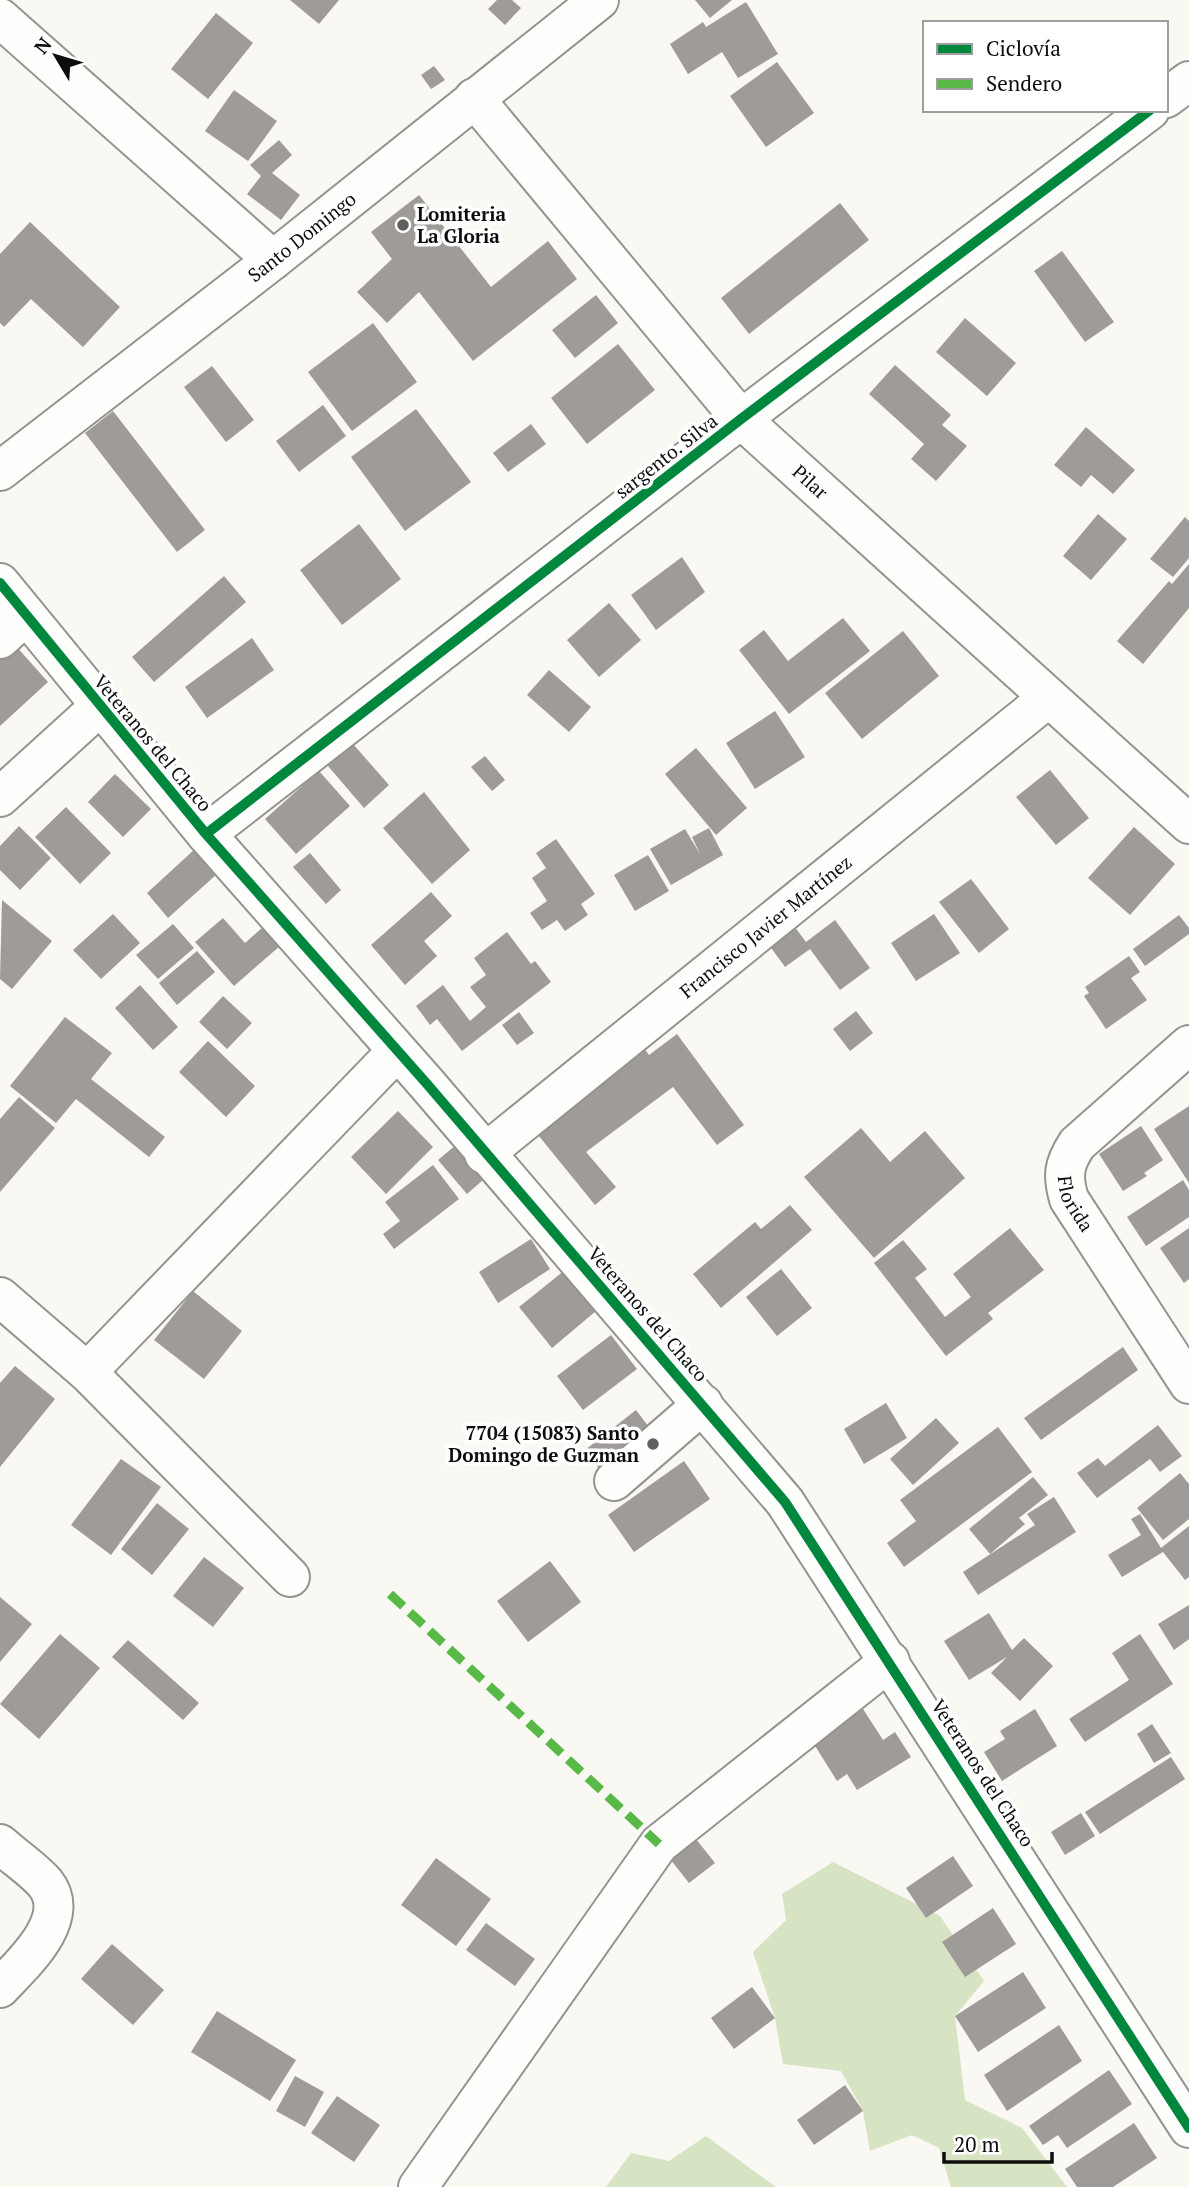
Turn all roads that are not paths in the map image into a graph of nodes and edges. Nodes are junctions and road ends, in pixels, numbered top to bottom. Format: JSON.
{"nodes":[{"id":1,"x":591,"y":2,"type":"edge"},
{"id":2,"x":0,"y":18,"type":"edge"},
{"id":3,"x":1189,"y":81,"type":"edge"},
{"id":4,"x":1168,"y":97,"type":"edge"},
{"id":5,"x":474,"y":98,"type":"junction"},
{"id":6,"x":1147,"y":112,"type":"edge"},
{"id":7,"x":273,"y":260,"type":"junction"},
{"id":8,"x":741,"y":419,"type":"junction"},
{"id":9,"x":0,"y":471,"type":"edge"},
{"id":10,"x":0,"y":583,"type":"edge"},
{"id":11,"x":13,"y":627,"type":"edge"},
{"id":12,"x":1047,"y":699,"type":"junction"},
{"id":13,"x":99,"y":707,"type":"junction"},
{"id":14,"x":0,"y":797,"type":"edge"},
{"id":15,"x":1189,"y":824,"type":"edge"},
{"id":16,"x":206,"y":834,"type":"junction"},
{"id":17,"x":1189,"y":1045,"type":"edge"},
{"id":18,"x":397,"y":1051,"type":"junction"},
{"id":19,"x":484,"y":1154,"type":"junction"},
{"id":20,"x":0,"y":1297,"type":"edge"},
{"id":21,"x":86,"y":1372,"type":"junction"},
{"id":22,"x":1189,"y":1384,"type":"edge"},
{"id":23,"x":703,"y":1404,"type":"junction"},
{"id":24,"x":614,"y":1481,"type":"dead end"},
{"id":25,"x":290,"y":1577,"type":"dead end"},
{"id":26,"x":890,"y":1661,"type":"junction"},
{"id":27,"x":0,"y":1844,"type":"edge"},
{"id":28,"x":0,"y":1988,"type":"edge"},
{"id":29,"x":1189,"y":2128,"type":"edge"},
{"id":30,"x":418,"y":2187,"type":"edge"}],
"edges":[{"from":1,"to":5,"type":"street","name":"Santo Domingo"},
{"from":2,"to":7,"type":"street"},
{"from":3,"to":4,"type":"street"},
{"from":5,"to":7,"type":"street","name":"Santo Domingo"},
{"from":5,"to":8,"type":"street","name":"Pilar"},
{"from":6,"to":8,"type":"street","name":"sargento. Silva"},
{"from":7,"to":9,"type":"street","name":"Santo Domingo"},
{"from":8,"to":12,"type":"street","name":"Pilar"},
{"from":8,"to":16,"type":"street","name":"sargento. Silva"},
{"from":10,"to":11,"type":"street","name":"Veteranos del Chaco"},
{"from":11,"to":13,"type":"street","name":"Veteranos del Chaco"},
{"from":12,"to":15,"type":"street","name":"Pilar"},
{"from":12,"to":19,"type":"street","name":"Francisco Javier Martínez"},
{"from":13,"to":14,"type":"street"},
{"from":13,"to":16,"type":"street","name":"Veteranos del Chaco"},
{"from":16,"to":18,"type":"street","name":"Veteranos del Chaco"},
{"from":17,"to":22,"type":"street","name":"Florida"},
{"from":18,"to":19,"type":"street","name":"Veteranos del Chaco"},
{"from":18,"to":21,"type":"street"},
{"from":19,"to":23,"type":"street","name":"Veteranos del Chaco"},
{"from":20,"to":21,"type":"street"},
{"from":21,"to":25,"type":"street"},
{"from":23,"to":24,"type":"street"},
{"from":23,"to":26,"type":"street","name":"Veteranos del Chaco"},
{"from":26,"to":29,"type":"street","name":"Veteranos del Chaco"},
{"from":26,"to":30,"type":"street"},
{"from":27,"to":28,"type":"street"}]}
